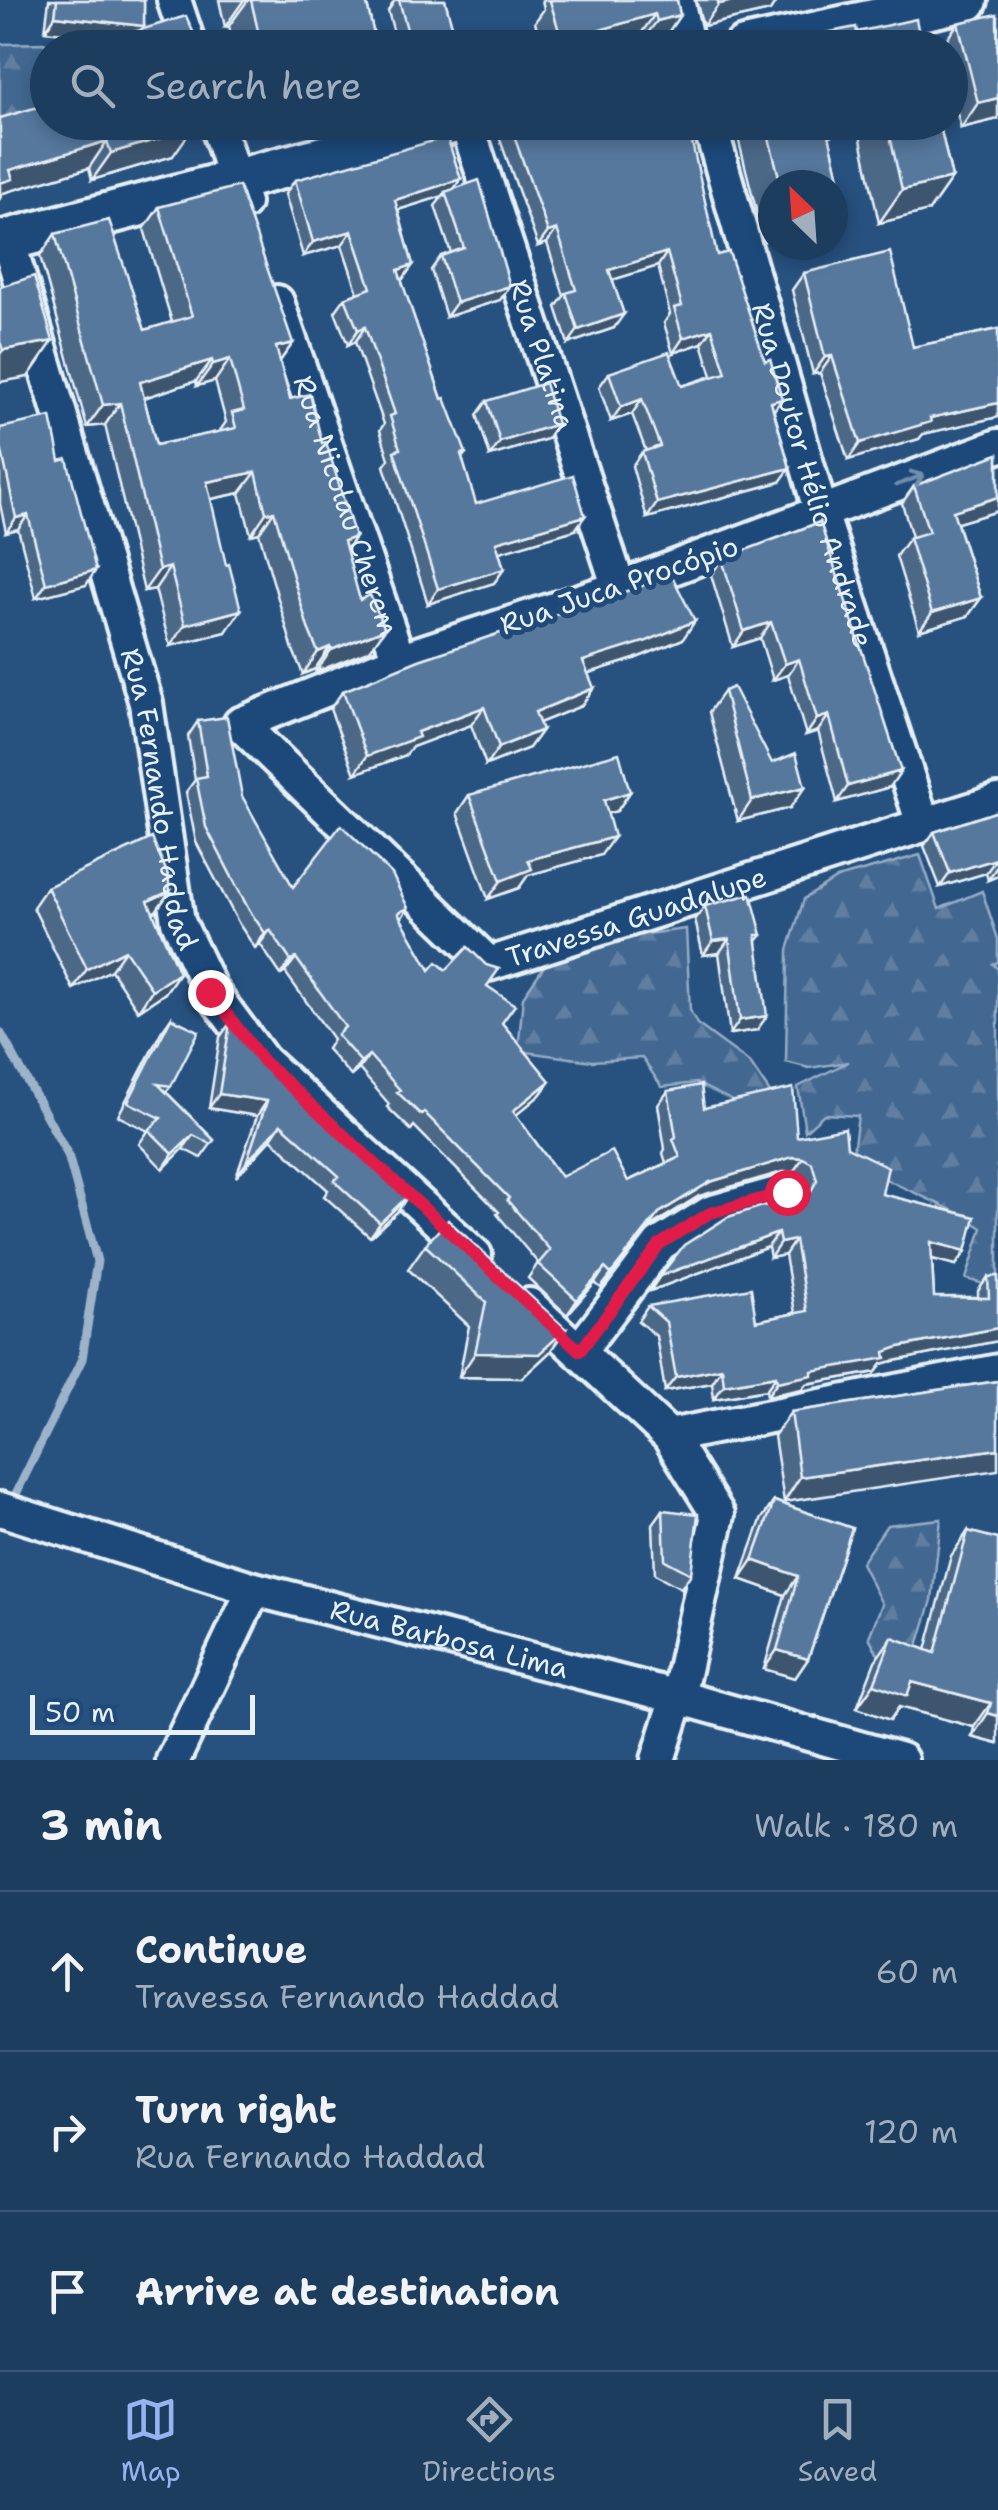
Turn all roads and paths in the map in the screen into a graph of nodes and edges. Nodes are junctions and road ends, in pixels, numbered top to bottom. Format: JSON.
{"nodes":[{"id":1,"x":174,"y":0,"type":"edge"},
{"id":2,"x":677,"y":0,"type":"edge"},
{"id":3,"x":967,"y":0,"type":"edge"},
{"id":4,"x":889,"y":8,"type":"edge"},
{"id":5,"x":184,"y":30,"type":"edge"},
{"id":6,"x":684,"y":30,"type":"edge"},
{"id":7,"x":809,"y":30,"type":"edge"},
{"id":8,"x":222,"y":140,"type":"edge"},
{"id":9,"x":388,"y":140,"type":"edge"},
{"id":10,"x":472,"y":140,"type":"edge"},
{"id":11,"x":715,"y":140,"type":"edge"},
{"id":12,"x":236,"y":180,"type":"junction"},
{"id":13,"x":254,"y":235,"type":"edge"},
{"id":14,"x":4,"y":242,"type":"edge"},
{"id":15,"x":267,"y":272,"type":"edge"},
{"id":16,"x":998,"y":446,"type":"edge"},
{"id":17,"x":821,"y":513,"type":"junction"},
{"id":18,"x":619,"y":588,"type":"junction"},
{"id":19,"x":399,"y":660,"type":"junction"},
{"id":20,"x":240,"y":724,"type":"joint"},
{"id":21,"x":998,"y":801,"type":"edge"},
{"id":22,"x":924,"y":824,"type":"junction"},
{"id":23,"x":787,"y":1192,"type":"dead end"},
{"id":24,"x":580,"y":1351,"type":"junction"},
{"id":25,"x":998,"y":1371,"type":"edge"},
{"id":26,"x":668,"y":1436,"type":"junction"},
{"id":27,"x":0,"y":1509,"type":"edge"},
{"id":28,"x":254,"y":1589,"type":"junction"},
{"id":29,"x":678,"y":1697,"type":"junction"},
{"id":30,"x":173,"y":1760,"type":"edge"},
{"id":31,"x":658,"y":1760,"type":"edge"},
{"id":32,"x":900,"y":1760,"type":"edge"}],
"edges":[{"from":1,"to":5,"type":"street"},
{"from":2,"to":6,"type":"street"},
{"from":3,"to":4,"type":"street"},
{"from":4,"to":7,"type":"street"},
{"from":8,"to":12,"type":"street"},
{"from":9,"to":12,"type":"street"},
{"from":10,"to":18,"type":"street","name":"Rua Platina"},
{"from":11,"to":17,"type":"street","name":"Rua Doutor Hélio Andrade"},
{"from":12,"to":13,"type":"street"},
{"from":12,"to":14,"type":"street"},
{"from":14,"to":24,"type":"street","name":"Rua Fernando Haddad"},
{"from":15,"to":19,"type":"street","name":"Rua Nicolau Cherem"},
{"from":17,"to":16,"type":"street","name":"Rua Juca Procópio","one_way":true},
{"from":17,"to":18,"type":"street","name":"Rua Juca Procópio"},
{"from":17,"to":22,"type":"street","name":"Rua Doutor Hélio Andrade"},
{"from":18,"to":19,"type":"street","name":"Rua Juca Procópio"},
{"from":19,"to":20,"type":"street","name":"Rua Juca Procópio"},
{"from":20,"to":22,"type":"street","name":"Travessa Guadalupe"},
{"from":21,"to":22,"type":"street","name":"Travessa Guadalupe"},
{"from":23,"to":24,"type":"street"},
{"from":24,"to":26,"type":"street","name":"Rua Fernando Haddad"},
{"from":25,"to":26,"type":"street"},
{"from":26,"to":29,"type":"street","name":"Rua Fernando Haddad"},
{"from":27,"to":28,"type":"street","name":"Rua Barbosa Lima"},
{"from":28,"to":29,"type":"street","name":"Rua Barbosa Lima"},
{"from":28,"to":30,"type":"street"},
{"from":29,"to":31,"type":"street","name":"Rua Fernando Haddad"},
{"from":29,"to":32,"type":"street","name":"Rua Barbosa Lima"}]}
